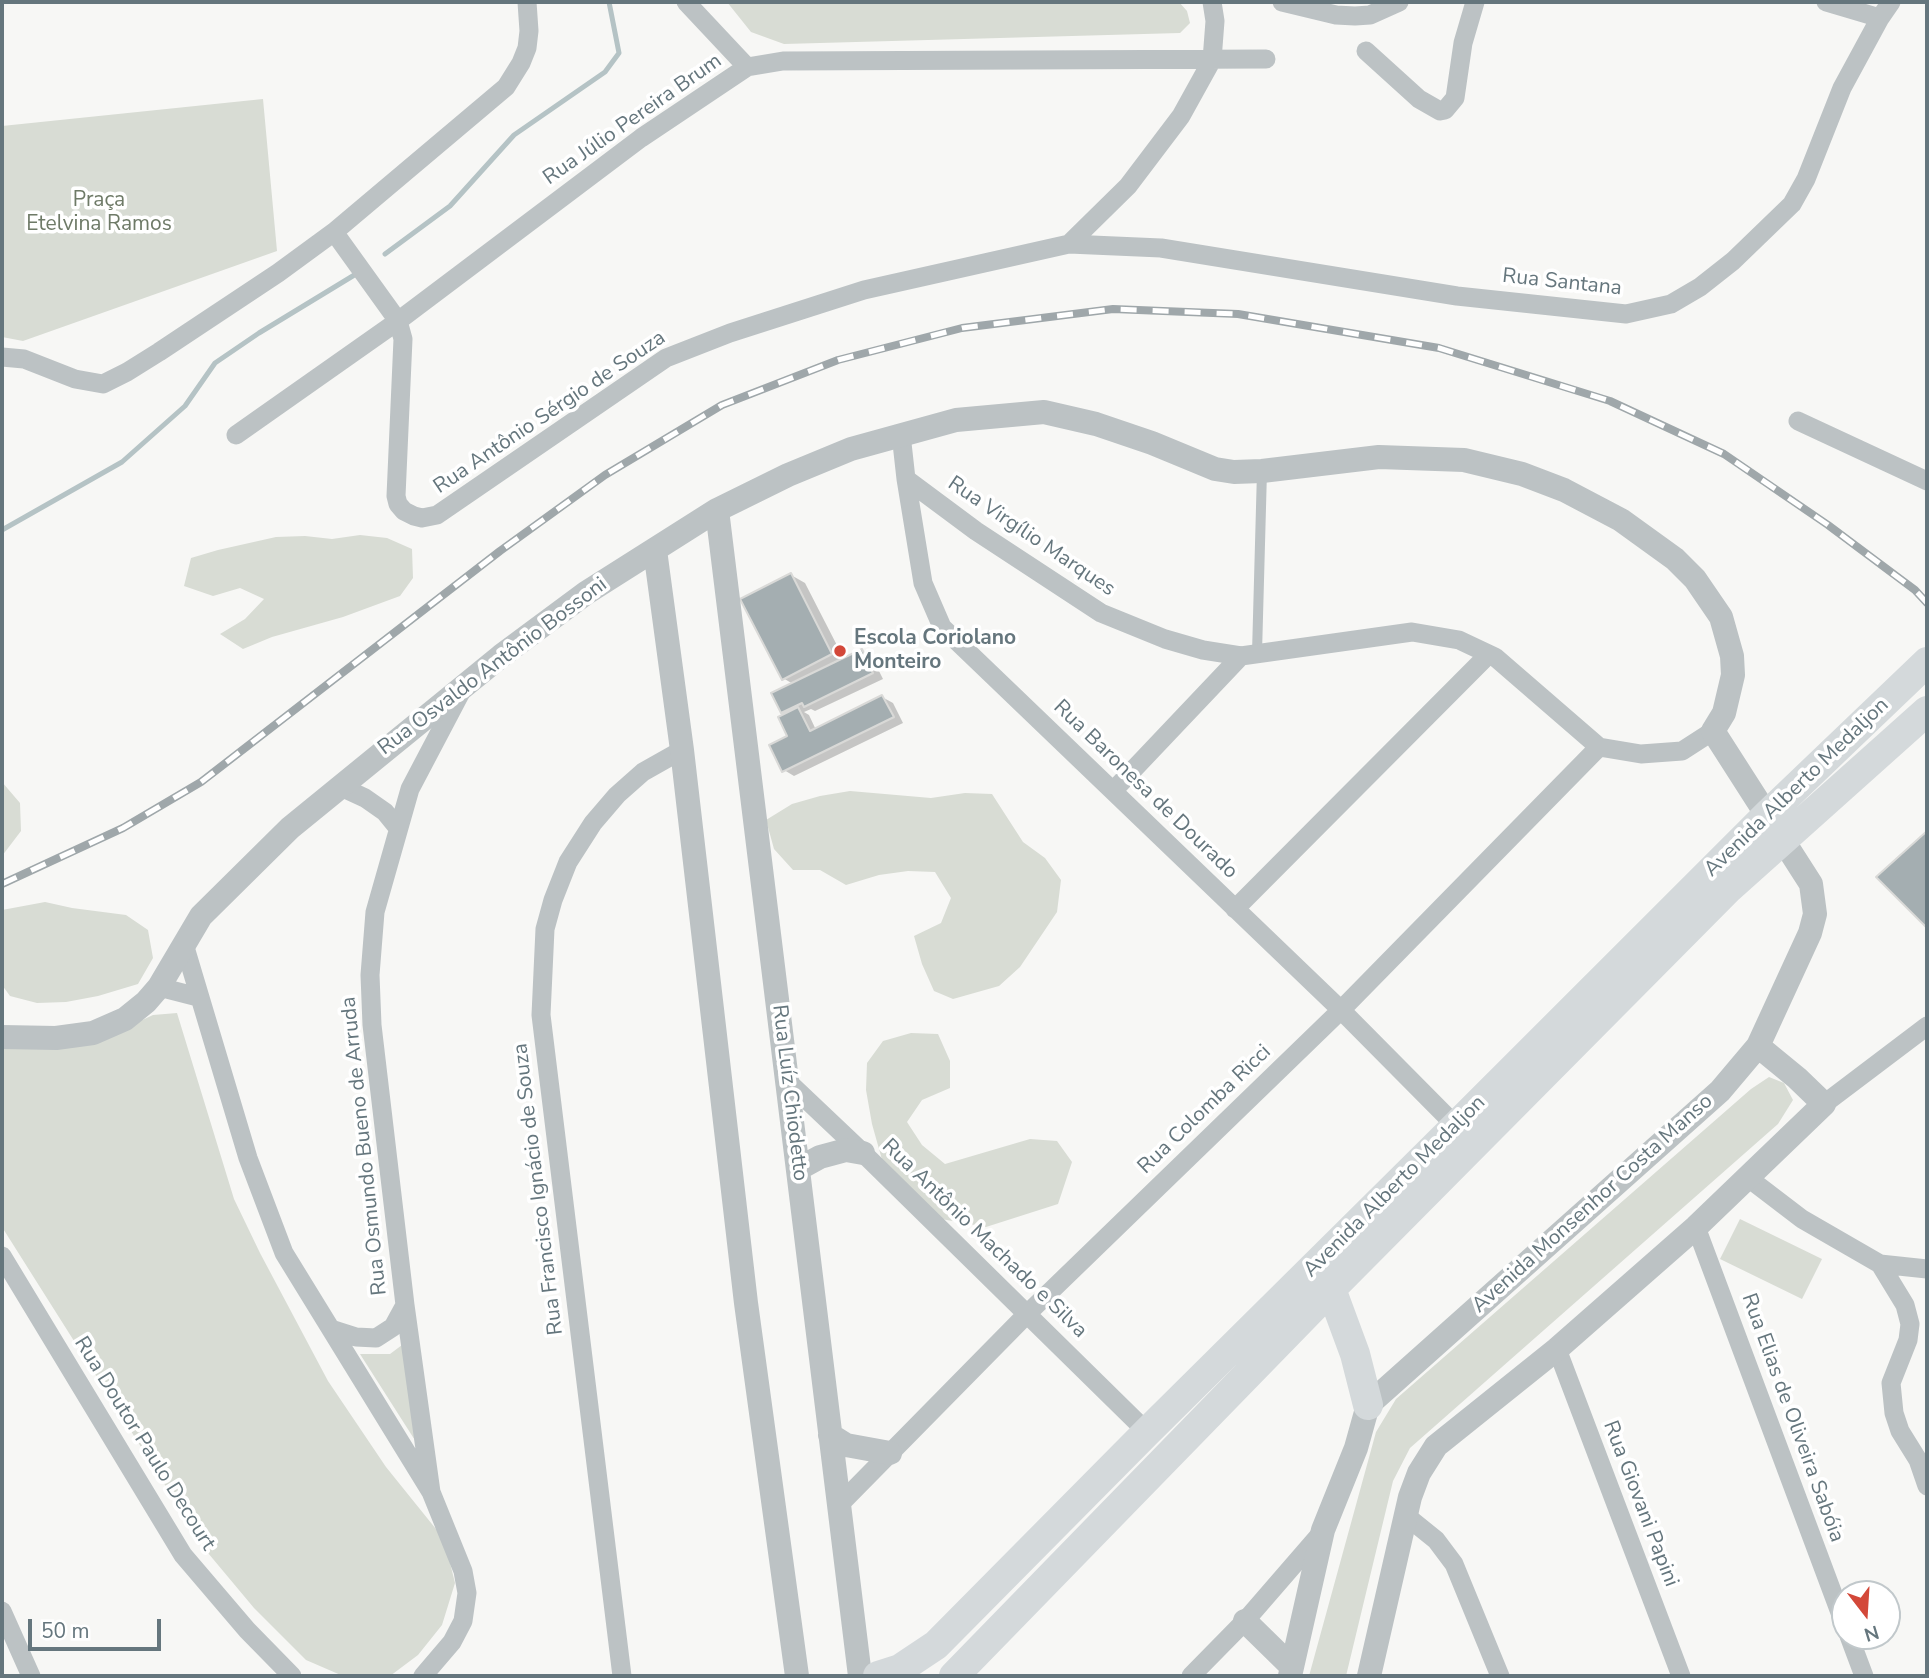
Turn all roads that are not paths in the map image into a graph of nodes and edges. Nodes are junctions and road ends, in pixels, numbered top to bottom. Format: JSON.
{"nodes":[{"id":1,"x":527,"y":2,"type":"edge"},
{"id":2,"x":686,"y":2,"type":"edge"},
{"id":3,"x":1212,"y":2,"type":"edge"},
{"id":4,"x":1282,"y":2,"type":"edge"},
{"id":5,"x":1399,"y":2,"type":"edge"},
{"id":6,"x":1475,"y":2,"type":"edge"},
{"id":7,"x":1826,"y":2,"type":"edge"},
{"id":8,"x":1885,"y":10,"type":"edge"},
{"id":9,"x":1366,"y":51,"type":"dead end"},
{"id":10,"x":1212,"y":60,"type":"junction"},
{"id":11,"x":1266,"y":60,"type":"dead end"},
{"id":12,"x":747,"y":67,"type":"junction"},
{"id":13,"x":334,"y":232,"type":"junction"},
{"id":14,"x":1069,"y":244,"type":"junction"},
{"id":15,"x":398,"y":321,"type":"junction"},
{"id":16,"x":2,"y":357,"type":"edge"},
{"id":17,"x":1798,"y":421,"type":"dead end"},
{"id":18,"x":901,"y":434,"type":"junction"},
{"id":19,"x":236,"y":435,"type":"dead end"},
{"id":20,"x":1262,"y":471,"type":"junction"},
{"id":21,"x":906,"y":478,"type":"junction"},
{"id":22,"x":1927,"y":481,"type":"edge"},
{"id":23,"x":717,"y":510,"type":"junction"},
{"id":24,"x":655,"y":550,"type":"junction"},
{"id":25,"x":1249,"y":654,"type":"junction"},
{"id":26,"x":1489,"y":655,"type":"junction"},
{"id":27,"x":1927,"y":662,"type":"edge"},
{"id":28,"x":464,"y":686,"type":"junction"},
{"id":29,"x":1926,"y":712,"type":"edge"},
{"id":30,"x":1713,"y":731,"type":"junction"},
{"id":31,"x":1599,"y":747,"type":"junction"},
{"id":32,"x":682,"y":750,"type":"junction"},
{"id":33,"x":339,"y":786,"type":"junction"},
{"id":34,"x":1113,"y":791,"type":"junction"},
{"id":35,"x":1766,"y":815,"type":"junction"},
{"id":36,"x":398,"y":828,"type":"junction"},
{"id":37,"x":1783,"y":840,"type":"junction"},
{"id":38,"x":1235,"y":909,"type":"junction"},
{"id":39,"x":184,"y":944,"type":"junction"},
{"id":40,"x":159,"y":986,"type":"junction"},
{"id":41,"x":198,"y":998,"type":"junction"},
{"id":42,"x":1341,"y":1010,"type":"junction"},
{"id":43,"x":1927,"y":1027,"type":"edge"},
{"id":44,"x":2,"y":1037,"type":"edge"},
{"id":45,"x":1758,"y":1046,"type":"junction"},
{"id":46,"x":787,"y":1081,"type":"junction"},
{"id":47,"x":1824,"y":1104,"type":"junction"},
{"id":48,"x":1456,"y":1126,"type":"junction"},
{"id":49,"x":863,"y":1153,"type":"junction"},
{"id":50,"x":798,"y":1169,"type":"junction"},
{"id":51,"x":1747,"y":1177,"type":"junction"},
{"id":52,"x":1696,"y":1227,"type":"junction"},
{"id":53,"x":2,"y":1256,"type":"edge"},
{"id":54,"x":1880,"y":1264,"type":"junction"},
{"id":55,"x":1927,"y":1269,"type":"edge"},
{"id":56,"x":1331,"y":1289,"type":"junction"},
{"id":57,"x":405,"y":1305,"type":"junction"},
{"id":58,"x":1027,"y":1314,"type":"junction"},
{"id":59,"x":331,"y":1329,"type":"junction"},
{"id":60,"x":1557,"y":1349,"type":"junction"},
{"id":61,"x":1368,"y":1405,"type":"junction"},
{"id":62,"x":1147,"y":1432,"type":"junction"},
{"id":63,"x":830,"y":1435,"type":"junction"},
{"id":64,"x":890,"y":1454,"type":"junction"},
{"id":65,"x":1923,"y":1454,"type":"edge"},
{"id":66,"x":1927,"y":1486,"type":"edge"},
{"id":67,"x":431,"y":1492,"type":"junction"},
{"id":68,"x":840,"y":1504,"type":"junction"},
{"id":69,"x":1405,"y":1515,"type":"junction"},
{"id":70,"x":1323,"y":1530,"type":"junction"},
{"id":71,"x":1831,"y":1589,"type":"edge"},
{"id":72,"x":2,"y":1611,"type":"edge"},
{"id":73,"x":1245,"y":1621,"type":"junction"},
{"id":74,"x":1854,"y":1650,"type":"edge"},
{"id":75,"x":1291,"y":1672,"type":"edge"},
{"id":76,"x":31,"y":1676,"type":"edge"},
{"id":77,"x":292,"y":1676,"type":"edge"},
{"id":78,"x":423,"y":1676,"type":"edge"},
{"id":79,"x":622,"y":1676,"type":"edge"},
{"id":80,"x":797,"y":1676,"type":"edge"},
{"id":81,"x":860,"y":1676,"type":"edge"},
{"id":82,"x":878,"y":1676,"type":"edge"},
{"id":83,"x":954,"y":1676,"type":"edge"},
{"id":84,"x":1191,"y":1676,"type":"edge"},
{"id":85,"x":1370,"y":1676,"type":"edge"},
{"id":86,"x":1500,"y":1676,"type":"edge"},
{"id":87,"x":1681,"y":1676,"type":"edge"},
{"id":88,"x":1864,"y":1676,"type":"edge"}],
"edges":[{"from":1,"to":13,"type":"street"},
{"from":2,"to":12,"type":"street"},
{"from":3,"to":10,"type":"street"},
{"from":4,"to":5,"type":"street"},
{"from":6,"to":9,"type":"street"},
{"from":7,"to":8,"type":"street"},
{"from":8,"to":14,"type":"street","name":"Rua Santana"},
{"from":10,"to":11,"type":"street","name":"Rua Júlio Pereira Brum"},
{"from":10,"to":12,"type":"street","name":"Rua Júlio Pereira Brum"},
{"from":10,"to":14,"type":"street"},
{"from":12,"to":15,"type":"street","name":"Rua Júlio Pereira Brum"},
{"from":13,"to":15,"type":"street","name":"Rua Antônio Sérgio de Souza"},
{"from":13,"to":16,"type":"street"},
{"from":14,"to":15,"type":"street","name":"Rua Antônio Sérgio de Souza"},
{"from":15,"to":19,"type":"street","name":"Rua Júlio Pereira Brum"},
{"from":17,"to":22,"type":"street"},
{"from":18,"to":20,"type":"street","name":"Rua Osvaldo Antônio Bossoni"},
{"from":18,"to":21,"type":"street","name":"Rua Baronesa de Dourado"},
{"from":18,"to":23,"type":"street","name":"Rua Osvaldo Antônio Bossoni"},
{"from":20,"to":25,"type":"lane"},
{"from":20,"to":30,"type":"street","name":"Rua Osvaldo Antônio Bossoni"},
{"from":21,"to":25,"type":"street","name":"Rua Virgílio Marques"},
{"from":21,"to":34,"type":"street","name":"Rua Baronesa de Dourado"},
{"from":23,"to":24,"type":"street","name":"Rua Osvaldo Antônio Bossoni"},
{"from":23,"to":46,"type":"street","name":"Rua Luíz Chiodetto"},
{"from":24,"to":28,"type":"street","name":"Rua Osvaldo Antônio Bossoni"},
{"from":24,"to":32,"type":"street"},
{"from":25,"to":26,"type":"street","name":"Rua Virgílio Marques"},
{"from":25,"to":34,"type":"street"},
{"from":26,"to":31,"type":"street","name":"Rua Virgílio Marques"},
{"from":26,"to":38,"type":"street"},
{"from":27,"to":35,"type":"main road","name":"Avenida Alberto Medaljon"},
{"from":28,"to":33,"type":"street","name":"Rua Osvaldo Antônio Bossoni"},
{"from":28,"to":36,"type":"street","name":"Rua Osmundo Bueno de Arruda"},
{"from":29,"to":37,"type":"main road","name":"Avenida Alberto Medaljon"},
{"from":30,"to":31,"type":"street"},
{"from":30,"to":35,"type":"street","name":"Avenida Monsenhor Costa Manso"},
{"from":31,"to":42,"type":"street","name":"Rua Colomba Ricci"},
{"from":32,"to":79,"type":"street","name":"Rua Francisco Ignácio de Souza"},
{"from":32,"to":80,"type":"street"},
{"from":33,"to":36,"type":"street"},
{"from":33,"to":39,"type":"street","name":"Rua Osvaldo Antônio Bossoni"},
{"from":34,"to":38,"type":"street","name":"Rua Baronesa de Dourado"},
{"from":35,"to":37,"type":"street","name":"Avenida Monsenhor Costa Manso"},
{"from":35,"to":48,"type":"main road","name":"Avenida Alberto Medaljon"},
{"from":36,"to":57,"type":"street","name":"Rua Osmundo Bueno de Arruda"},
{"from":37,"to":45,"type":"street","name":"Avenida Monsenhor Costa Manso"},
{"from":37,"to":56,"type":"main road","name":"Avenida Alberto Medaljon"},
{"from":38,"to":42,"type":"street","name":"Rua Baronesa de Dourado"},
{"from":39,"to":40,"type":"street","name":"Rua Osvaldo Antônio Bossoni"},
{"from":39,"to":41,"type":"street"},
{"from":40,"to":41,"type":"street"},
{"from":40,"to":44,"type":"street","name":"Rua Osvaldo Antônio Bossoni"},
{"from":41,"to":59,"type":"street"},
{"from":42,"to":48,"type":"street","name":"Rua Baronesa de Dourado"},
{"from":42,"to":58,"type":"street","name":"Rua Colomba Ricci"},
{"from":43,"to":47,"type":"street"},
{"from":45,"to":47,"type":"street"},
{"from":45,"to":61,"type":"street","name":"Avenida Monsenhor Costa Manso"},
{"from":46,"to":49,"type":"street","name":"Rua Antônio Machado e Silva"},
{"from":46,"to":50,"type":"street","name":"Rua Luíz Chiodetto"},
{"from":47,"to":51,"type":"street"},
{"from":48,"to":62,"type":"main road","name":"Avenida Alberto Medaljon"},
{"from":49,"to":50,"type":"street"},
{"from":49,"to":58,"type":"street","name":"Rua Antônio Machado e Silva"},
{"from":50,"to":63,"type":"street","name":"Rua Luíz Chiodetto"},
{"from":51,"to":52,"type":"street"},
{"from":51,"to":54,"type":"street"},
{"from":52,"to":60,"type":"street"},
{"from":52,"to":71,"type":"street","name":"Rua Elias de Oliveira Sabóia"},
{"from":53,"to":77,"type":"street","name":"Rua Doutor Paulo Decourt"},
{"from":54,"to":55,"type":"street"},
{"from":54,"to":65,"type":"street"},
{"from":56,"to":61,"type":"main road"},
{"from":56,"to":83,"type":"main road","name":"Avenida Alberto Medaljon"},
{"from":57,"to":59,"type":"street"},
{"from":57,"to":67,"type":"street","name":"Rua Osmundo Bueno de Arruda"},
{"from":58,"to":62,"type":"street","name":"Rua Antônio Machado e Silva"},
{"from":58,"to":64,"type":"street","name":"Rua Colomba Ricci"},
{"from":59,"to":67,"type":"street"},
{"from":60,"to":69,"type":"street"},
{"from":60,"to":87,"type":"street","name":"Rua Giovani Papini"},
{"from":61,"to":70,"type":"street"},
{"from":62,"to":82,"type":"main road","name":"Avenida Alberto Medaljon"},
{"from":63,"to":64,"type":"street"},
{"from":63,"to":68,"type":"street","name":"Rua Luíz Chiodetto"},
{"from":64,"to":68,"type":"street","name":"Rua Colomba Ricci"},
{"from":65,"to":66,"type":"street"},
{"from":67,"to":78,"type":"street"},
{"from":68,"to":81,"type":"street","name":"Rua Luíz Chiodetto"},
{"from":69,"to":85,"type":"street"},
{"from":69,"to":86,"type":"street"},
{"from":70,"to":73,"type":"street"},
{"from":70,"to":75,"type":"street"},
{"from":72,"to":76,"type":"street"},
{"from":73,"to":75,"type":"street"},
{"from":73,"to":84,"type":"street"},
{"from":74,"to":88,"type":"street"}]}
